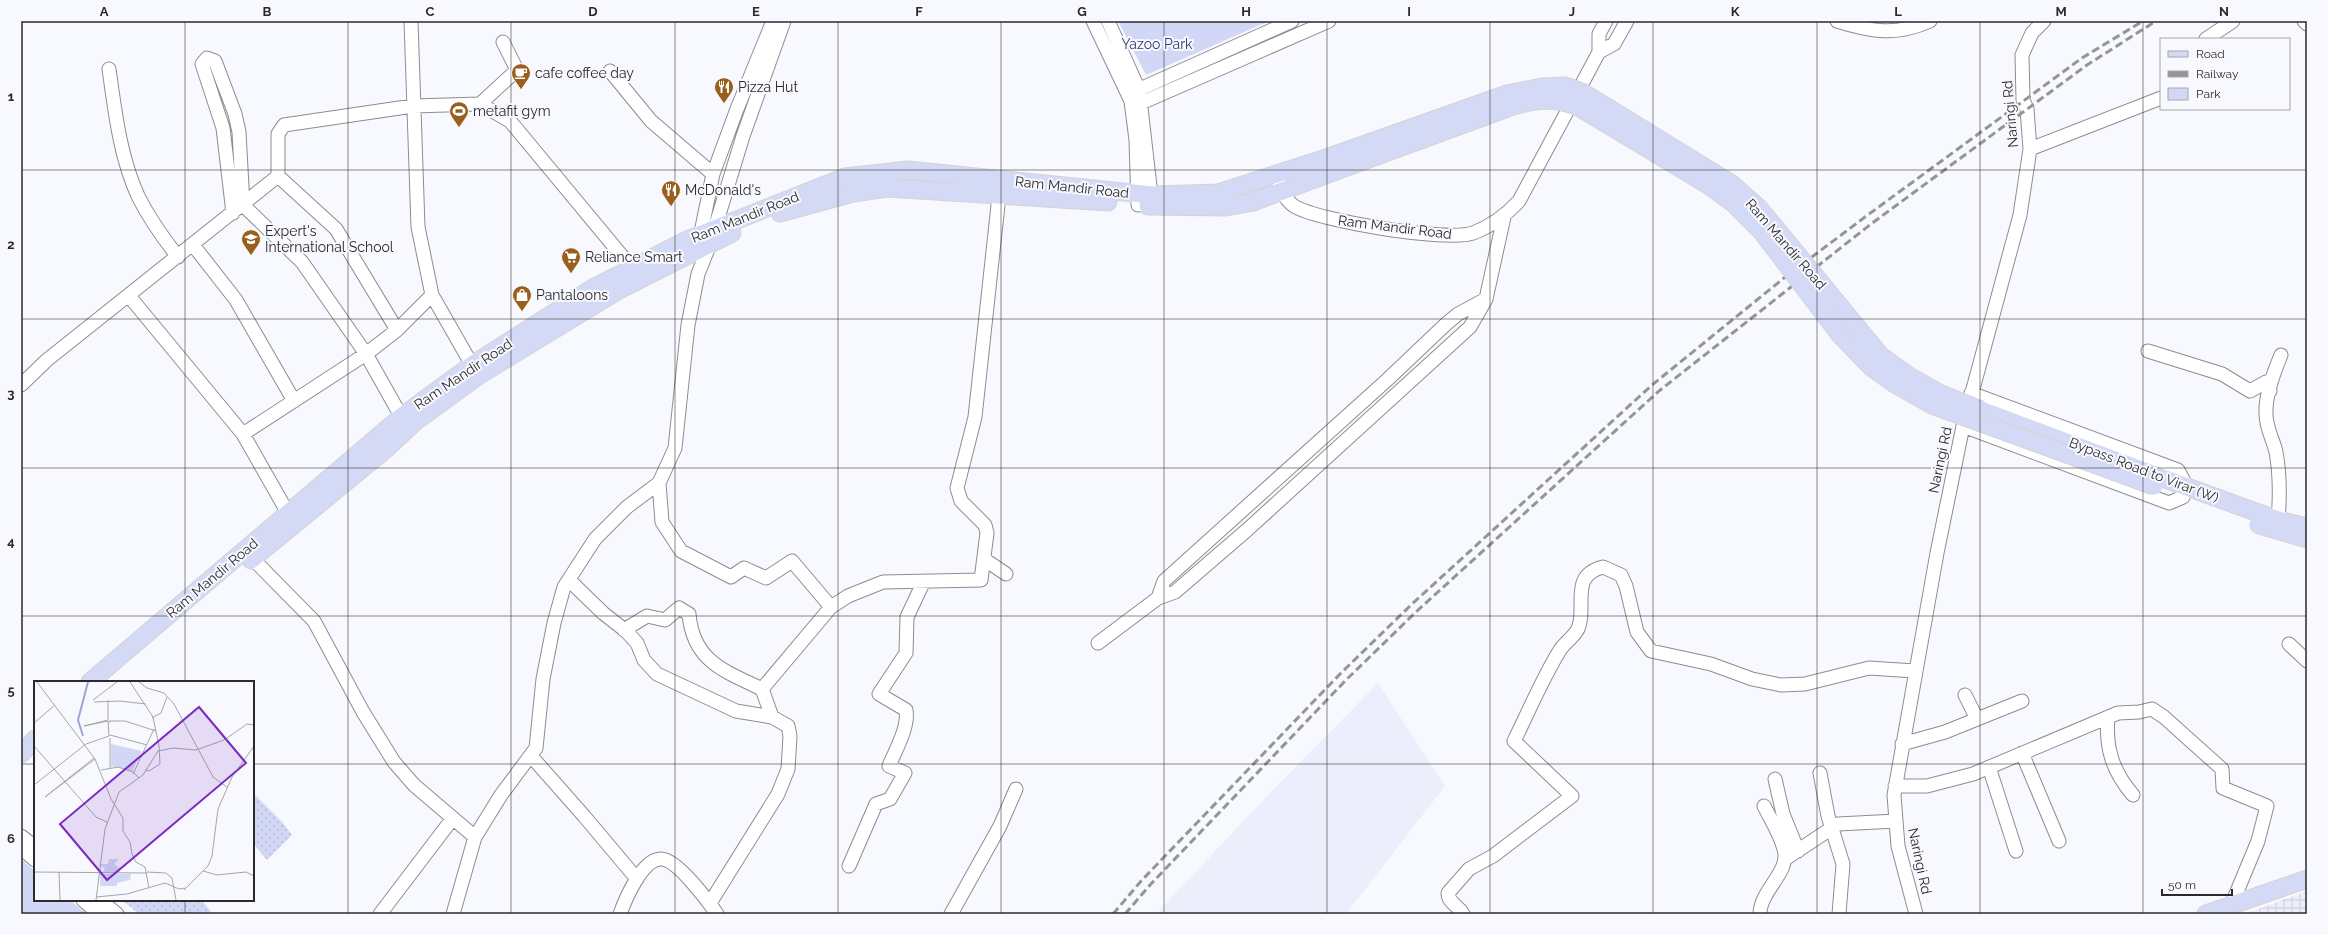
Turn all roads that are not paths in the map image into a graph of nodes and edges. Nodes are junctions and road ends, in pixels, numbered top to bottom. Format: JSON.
{"nodes":[{"id":1,"x":411,"y":21,"type":"edge"},
{"id":2,"x":773,"y":21,"type":"edge"},
{"id":3,"x":784,"y":21,"type":"edge"},
{"id":4,"x":1093,"y":21,"type":"edge"},
{"id":5,"x":1108,"y":21,"type":"edge"},
{"id":6,"x":1292,"y":21,"type":"edge"},
{"id":7,"x":1328,"y":21,"type":"edge"},
{"id":8,"x":1606,"y":21,"type":"edge"},
{"id":9,"x":1627,"y":21,"type":"edge"},
{"id":10,"x":1838,"y":21,"type":"edge"},
{"id":11,"x":1930,"y":21,"type":"edge"},
{"id":12,"x":2043,"y":21,"type":"edge"},
{"id":13,"x":2233,"y":21,"type":"edge"},
{"id":14,"x":2304,"y":21,"type":"edge"},
{"id":15,"x":2307,"y":24,"type":"edge"},
{"id":16,"x":1894,"y":27,"type":"edge"},
{"id":17,"x":2208,"y":38,"type":"edge"},
{"id":18,"x":502,"y":42,"type":"dead end"},
{"id":19,"x":1599,"y":52,"type":"junction"},
{"id":20,"x":109,"y":69,"type":"dead end"},
{"id":21,"x":610,"y":71,"type":"dead end"},
{"id":22,"x":224,"y":84,"type":"junction"},
{"id":23,"x":211,"y":91,"type":"junction"},
{"id":24,"x":1133,"y":92,"type":"junction"},
{"id":25,"x":2160,"y":98,"type":"edge"},
{"id":26,"x":480,"y":104,"type":"junction"},
{"id":27,"x":1136,"y":105,"type":"junction"},
{"id":28,"x":413,"y":106,"type":"junction"},
{"id":29,"x":2030,"y":149,"type":"junction"},
{"id":30,"x":1331,"y":165,"type":"junction"},
{"id":31,"x":713,"y":174,"type":"junction"},
{"id":32,"x":1277,"y":175,"type":"junction"},
{"id":33,"x":278,"y":176,"type":"junction"},
{"id":34,"x":1000,"y":187,"type":"junction"},
{"id":35,"x":1281,"y":191,"type":"junction"},
{"id":36,"x":1145,"y":200,"type":"junction"},
{"id":37,"x":238,"y":209,"type":"junction"},
{"id":38,"x":1504,"y":217,"type":"junction"},
{"id":39,"x":706,"y":240,"type":"junction"},
{"id":40,"x":193,"y":245,"type":"junction"},
{"id":41,"x":178,"y":257,"type":"junction"},
{"id":42,"x":632,"y":268,"type":"junction"},
{"id":43,"x":432,"y":295,"type":"junction"},
{"id":44,"x":129,"y":296,"type":"junction"},
{"id":45,"x":1486,"y":299,"type":"junction"},
{"id":46,"x":397,"y":330,"type":"junction"},
{"id":47,"x":2148,"y":351,"type":"dead end"},
{"id":48,"x":366,"y":354,"type":"junction"},
{"id":49,"x":2281,"y":355,"type":"dead end"},
{"id":50,"x":472,"y":365,"type":"junction"},
{"id":51,"x":21,"y":385,"type":"edge"},
{"id":52,"x":2270,"y":391,"type":"junction"},
{"id":53,"x":1971,"y":393,"type":"junction"},
{"id":54,"x":294,"y":401,"type":"junction"},
{"id":55,"x":1981,"y":410,"type":"joint"},
{"id":56,"x":404,"y":423,"type":"junction"},
{"id":57,"x":1963,"y":426,"type":"junction"},
{"id":58,"x":243,"y":434,"type":"junction"},
{"id":59,"x":1292,"y":467,"type":"junction"},
{"id":60,"x":1303,"y":478,"type":"junction"},
{"id":61,"x":2155,"y":481,"type":"junction"},
{"id":62,"x":659,"y":483,"type":"junction"},
{"id":63,"x":2185,"y":492,"type":"junction"},
{"id":64,"x":291,"y":519,"type":"junction"},
{"id":65,"x":2278,"y":520,"type":"junction"},
{"id":66,"x":2307,"y":527,"type":"edge"},
{"id":67,"x":2307,"y":539,"type":"edge"},
{"id":68,"x":249,"y":555,"type":"junction"},
{"id":69,"x":984,"y":559,"type":"junction"},
{"id":70,"x":1006,"y":574,"type":"dead end"},
{"id":71,"x":569,"y":580,"type":"junction"},
{"id":72,"x":924,"y":581,"type":"junction"},
{"id":73,"x":1158,"y":598,"type":"junction"},
{"id":74,"x":831,"y":607,"type":"junction"},
{"id":75,"x":624,"y":630,"type":"junction"},
{"id":76,"x":1098,"y":643,"type":"dead end"},
{"id":77,"x":2289,"y":644,"type":"dead end"},
{"id":78,"x":2307,"y":661,"type":"edge"},
{"id":79,"x":1915,"y":671,"type":"junction"},
{"id":80,"x":91,"y":681,"type":"edge"},
{"id":81,"x":109,"y":681,"type":"edge"},
{"id":82,"x":762,"y":689,"type":"junction"},
{"id":83,"x":1965,"y":695,"type":"dead end"},
{"id":84,"x":2022,"y":701,"type":"dead end"},
{"id":85,"x":772,"y":716,"type":"junction"},
{"id":86,"x":2108,"y":717,"type":"junction"},
{"id":87,"x":1977,"y":719,"type":"junction"},
{"id":88,"x":34,"y":740,"type":"edge"},
{"id":89,"x":1902,"y":744,"type":"junction"},
{"id":90,"x":2022,"y":753,"type":"junction"},
{"id":91,"x":21,"y":754,"type":"edge"},
{"id":92,"x":34,"y":754,"type":"edge"},
{"id":93,"x":531,"y":756,"type":"junction"},
{"id":94,"x":1990,"y":766,"type":"junction"},
{"id":95,"x":21,"y":768,"type":"edge"},
{"id":96,"x":1820,"y":773,"type":"dead end"},
{"id":97,"x":1775,"y":779,"type":"dead end"},
{"id":98,"x":1895,"y":786,"type":"junction"},
{"id":99,"x":1016,"y":788,"type":"dead end"},
{"id":100,"x":2133,"y":795,"type":"dead end"},
{"id":101,"x":1764,"y":806,"type":"dead end"},
{"id":102,"x":453,"y":818,"type":"junction"},
{"id":103,"x":1896,"y":821,"type":"junction"},
{"id":104,"x":1832,"y":829,"type":"junction"},
{"id":105,"x":21,"y":836,"type":"edge"},
{"id":106,"x":476,"y":836,"type":"junction"},
{"id":107,"x":2059,"y":841,"type":"dead end"},
{"id":108,"x":34,"y":846,"type":"edge"},
{"id":109,"x":21,"y":848,"type":"edge"},
{"id":110,"x":1798,"y":851,"type":"junction"},
{"id":111,"x":2016,"y":851,"type":"dead end"},
{"id":112,"x":34,"y":859,"type":"edge"},
{"id":113,"x":1785,"y":859,"type":"junction"},
{"id":114,"x":849,"y":866,"type":"dead end"},
{"id":115,"x":2307,"y":879,"type":"edge"},
{"id":116,"x":637,"y":880,"type":"junction"},
{"id":117,"x":84,"y":901,"type":"edge"},
{"id":118,"x":101,"y":901,"type":"edge"},
{"id":119,"x":710,"y":902,"type":"junction"},
{"id":120,"x":2231,"y":906,"type":"junction"},
{"id":121,"x":99,"y":914,"type":"edge"},
{"id":122,"x":117,"y":914,"type":"edge"},
{"id":123,"x":380,"y":914,"type":"edge"},
{"id":124,"x":453,"y":914,"type":"edge"},
{"id":125,"x":620,"y":914,"type":"edge"},
{"id":126,"x":717,"y":914,"type":"edge"},
{"id":127,"x":951,"y":914,"type":"edge"},
{"id":128,"x":1463,"y":914,"type":"edge"},
{"id":129,"x":1760,"y":914,"type":"edge"},
{"id":130,"x":1839,"y":914,"type":"edge"},
{"id":131,"x":1916,"y":914,"type":"edge"},
{"id":132,"x":2206,"y":914,"type":"edge"}],
"edges":[{"from":1,"to":28,"type":"street"},
{"from":2,"to":31,"type":"street"},
{"from":3,"to":39,"type":"street"},
{"from":4,"to":24,"type":"street"},
{"from":5,"to":24,"type":"street"},
{"from":6,"to":24,"type":"street"},
{"from":7,"to":27,"type":"street"},
{"from":8,"to":19,"type":"street"},
{"from":9,"to":19,"type":"street","name":"Ram Mandir Road"},
{"from":10,"to":16,"type":"street"},
{"from":11,"to":16,"type":"street"},
{"from":12,"to":29,"type":"street","name":"Naringi Rd"},
{"from":13,"to":17,"type":"street"},
{"from":14,"to":15,"type":"street"},
{"from":18,"to":26,"type":"street"},
{"from":19,"to":38,"type":"street","name":"Ram Mandir Road"},
{"from":20,"to":41,"type":"street"},
{"from":21,"to":31,"type":"street"},
{"from":22,"to":23,"type":"street"},
{"from":22,"to":23,"type":"street"},
{"from":22,"to":37,"type":"street"},
{"from":23,"to":37,"type":"street"},
{"from":24,"to":27,"type":"street"},
{"from":25,"to":29,"type":"street"},
{"from":26,"to":28,"type":"street"},
{"from":26,"to":42,"type":"street"},
{"from":27,"to":36,"type":"street"},
{"from":28,"to":33,"type":"street"},
{"from":28,"to":43,"type":"street"},
{"from":29,"to":53,"type":"street","name":"Naringi Rd"},
{"from":30,"to":32,"type":"main road","name":"Ram Mandir Road"},
{"from":30,"to":35,"type":"main road"},
{"from":30,"to":55,"type":"main road","name":"Ram Mandir Road","bridge":true},
{"from":30,"to":61,"type":"main road","bridge":true},
{"from":31,"to":39,"type":"street"},
{"from":32,"to":35,"type":"street","name":"Ram Mandir Road"},
{"from":32,"to":36,"type":"main road","name":"Ram Mandir Road"},
{"from":33,"to":37,"type":"street"},
{"from":33,"to":46,"type":"street"},
{"from":34,"to":36,"type":"main road"},
{"from":34,"to":39,"type":"main road"},
{"from":34,"to":69,"type":"street"},
{"from":35,"to":36,"type":"main road"},
{"from":35,"to":38,"type":"street","name":"Ram Mandir Road"},
{"from":37,"to":40,"type":"street"},
{"from":37,"to":48,"type":"street"},
{"from":38,"to":45,"type":"street"},
{"from":39,"to":42,"type":"main road","name":"Ram Mandir Road"},
{"from":39,"to":56,"type":"main road"},
{"from":39,"to":62,"type":"street"},
{"from":40,"to":41,"type":"street"},
{"from":40,"to":54,"type":"street"},
{"from":41,"to":44,"type":"street"},
{"from":42,"to":50,"type":"main road","name":"Ram Mandir Road"},
{"from":43,"to":46,"type":"street"},
{"from":43,"to":50,"type":"street"},
{"from":44,"to":51,"type":"street"},
{"from":44,"to":58,"type":"street"},
{"from":45,"to":59,"type":"street"},
{"from":45,"to":60,"type":"street"},
{"from":46,"to":48,"type":"street"},
{"from":47,"to":52,"type":"street"},
{"from":48,"to":54,"type":"street"},
{"from":48,"to":56,"type":"street"},
{"from":49,"to":52,"type":"street"},
{"from":50,"to":56,"type":"main road","name":"Ram Mandir Road"},
{"from":52,"to":65,"type":"street"},
{"from":53,"to":57,"type":"street","name":"Naringi Rd"},
{"from":53,"to":63,"type":"street"},
{"from":54,"to":58,"type":"street"},
{"from":55,"to":61,"type":"main road","name":"Bypass Road to Virar (W)"},
{"from":56,"to":64,"type":"main road","name":"Ram Mandir Road"},
{"from":57,"to":63,"type":"street"},
{"from":57,"to":79,"type":"street","name":"Naringi Rd"},
{"from":58,"to":64,"type":"street"},
{"from":59,"to":60,"type":"street"},
{"from":59,"to":73,"type":"street"},
{"from":60,"to":73,"type":"street"},
{"from":61,"to":63,"type":"main road"},
{"from":62,"to":71,"type":"street"},
{"from":62,"to":74,"type":"street"},
{"from":63,"to":65,"type":"main road","name":"Bypass Road to Virar (W)"},
{"from":63,"to":67,"type":"main road"},
{"from":64,"to":68,"type":"main road","name":"Ram Mandir Road"},
{"from":65,"to":66,"type":"main road","name":"Bypass Road to Virar (W)"},
{"from":68,"to":80,"type":"main road","name":"Ram Mandir Road"},
{"from":68,"to":81,"type":"main road"},
{"from":68,"to":102,"type":"street"},
{"from":69,"to":70,"type":"street"},
{"from":69,"to":72,"type":"street"},
{"from":71,"to":75,"type":"street"},
{"from":71,"to":93,"type":"street"},
{"from":72,"to":74,"type":"street"},
{"from":72,"to":114,"type":"street"},
{"from":73,"to":76,"type":"street"},
{"from":74,"to":82,"type":"street"},
{"from":75,"to":82,"type":"street"},
{"from":75,"to":85,"type":"street"},
{"from":77,"to":78,"type":"street"},
{"from":79,"to":89,"type":"street","name":"Naringi Rd"},
{"from":79,"to":128,"type":"street"},
{"from":82,"to":85,"type":"street"},
{"from":83,"to":87,"type":"street"},
{"from":84,"to":87,"type":"street"},
{"from":85,"to":119,"type":"street"},
{"from":86,"to":90,"type":"street"},
{"from":86,"to":100,"type":"street"},
{"from":86,"to":120,"type":"street"},
{"from":87,"to":89,"type":"street"},
{"from":88,"to":91,"type":"main road"},
{"from":89,"to":98,"type":"street","name":"Naringi Rd"},
{"from":90,"to":94,"type":"street"},
{"from":90,"to":107,"type":"street"},
{"from":92,"to":95,"type":"main road"},
{"from":93,"to":106,"type":"street"},
{"from":93,"to":116,"type":"street"},
{"from":94,"to":98,"type":"street"},
{"from":94,"to":111,"type":"street"},
{"from":96,"to":104,"type":"street"},
{"from":97,"to":110,"type":"street"},
{"from":98,"to":103,"type":"street","name":"Naringi Rd"},
{"from":99,"to":127,"type":"street"},
{"from":101,"to":113,"type":"street"},
{"from":102,"to":106,"type":"street"},
{"from":102,"to":123,"type":"street"},
{"from":103,"to":104,"type":"street"},
{"from":103,"to":131,"type":"street","name":"Naringi Rd"},
{"from":104,"to":110,"type":"street"},
{"from":104,"to":130,"type":"street"},
{"from":105,"to":108,"type":"street"},
{"from":106,"to":124,"type":"street"},
{"from":109,"to":112,"type":"street"},
{"from":110,"to":113,"type":"street"},
{"from":113,"to":129,"type":"street"},
{"from":115,"to":120,"type":"main road"},
{"from":116,"to":119,"type":"street"},
{"from":116,"to":125,"type":"street"},
{"from":117,"to":121,"type":"street"},
{"from":118,"to":122,"type":"street"},
{"from":119,"to":126,"type":"street"},
{"from":120,"to":132,"type":"main road"}]}
